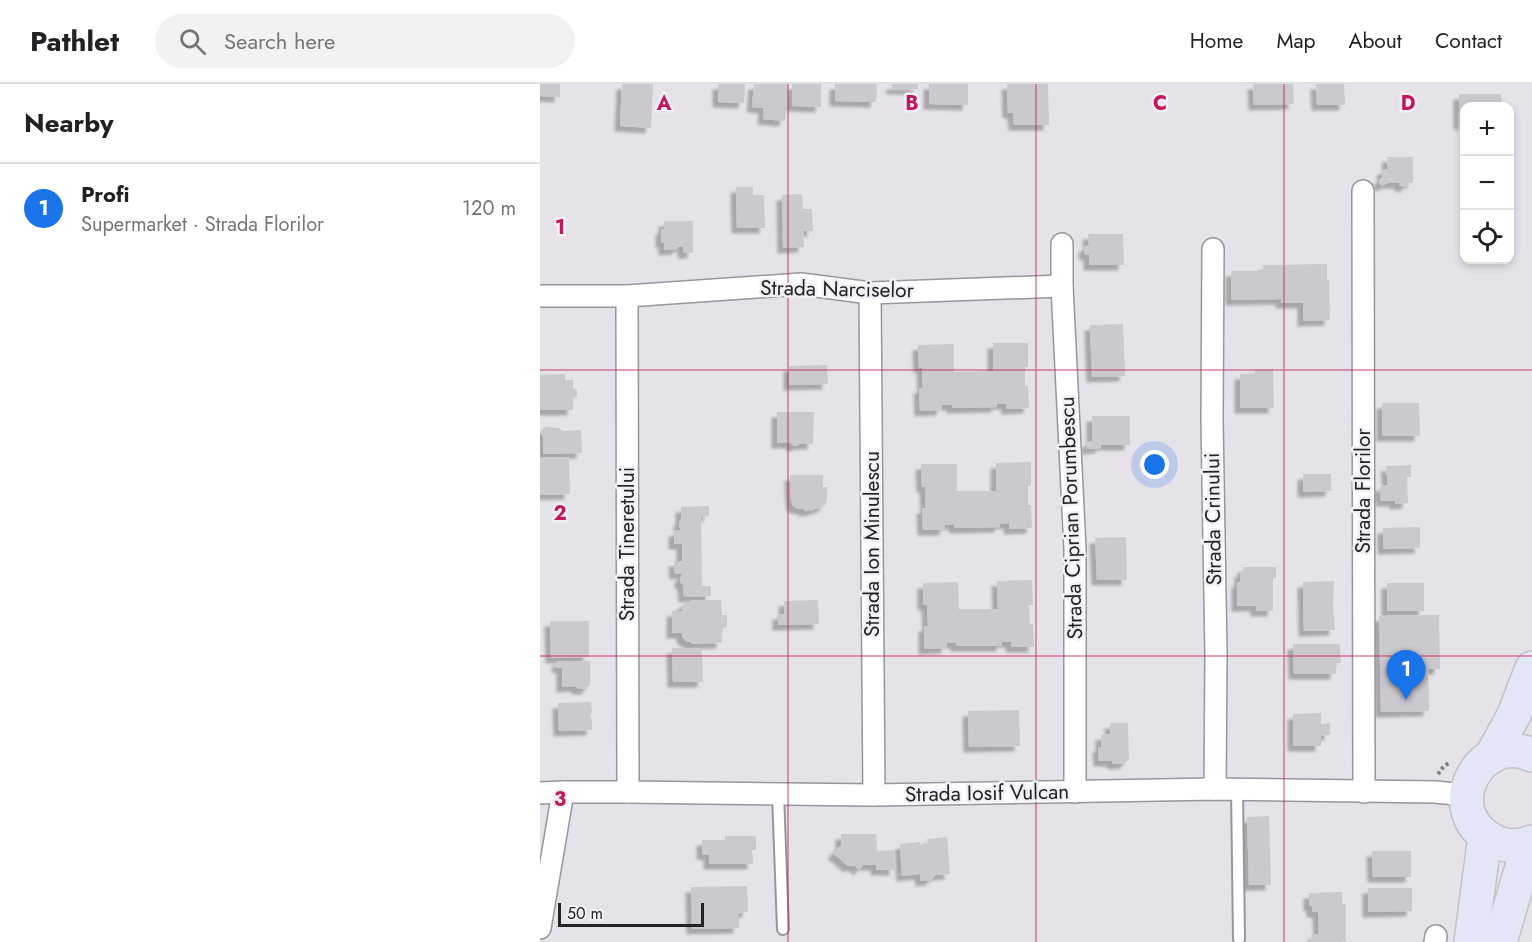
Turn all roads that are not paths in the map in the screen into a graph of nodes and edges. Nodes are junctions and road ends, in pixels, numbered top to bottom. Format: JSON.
{"nodes":[{"id":1,"x":1363,"y":191,"type":"dead end"},
{"id":2,"x":1062,"y":244,"type":"dead end"},
{"id":3,"x":1213,"y":249,"type":"dead end"},
{"id":4,"x":1062,"y":286,"type":"junction"},
{"id":5,"x":870,"y":293,"type":"junction"},
{"id":6,"x":540,"y":296,"type":"edge"},
{"id":7,"x":627,"y":296,"type":"junction"},
{"id":8,"x":1532,"y":668,"type":"edge"},
{"id":9,"x":1532,"y":755,"type":"edge"},
{"id":10,"x":1491,"y":757,"type":"junction"},
{"id":11,"x":1215,"y":789,"type":"junction"},
{"id":12,"x":1238,"y":789,"type":"junction"},
{"id":13,"x":563,"y":792,"type":"junction"},
{"id":14,"x":628,"y":792,"type":"junction"},
{"id":15,"x":1075,"y":792,"type":"junction"},
{"id":16,"x":1364,"y":792,"type":"junction"},
{"id":17,"x":540,"y":793,"type":"edge"},
{"id":18,"x":778,"y":794,"type":"junction"},
{"id":19,"x":1450,"y":794,"type":"junction"},
{"id":20,"x":874,"y":795,"type":"junction"},
{"id":21,"x":1485,"y":836,"type":"junction"},
{"id":22,"x":1531,"y":843,"type":"edge"},
{"id":23,"x":540,"y":928,"type":"edge"},
{"id":24,"x":783,"y":929,"type":"dead end"},
{"id":25,"x":1239,"y":939,"type":"dead end"},
{"id":26,"x":1471,"y":942,"type":"edge"},
{"id":27,"x":1500,"y":942,"type":"edge"}],
"edges":[{"from":1,"to":16,"type":"street","name":"Strada Florilor"},
{"from":2,"to":4,"type":"street","name":"Strada Ciprian Porumbescu"},
{"from":3,"to":11,"type":"street","name":"Strada Crinului"},
{"from":4,"to":5,"type":"street","name":"Strada Narciselor"},
{"from":4,"to":15,"type":"street","name":"Strada Ciprian Porumbescu"},
{"from":5,"to":7,"type":"street","name":"Strada Narciselor"},
{"from":5,"to":20,"type":"street","name":"Strada Ion Minulescu"},
{"from":6,"to":7,"type":"street","name":"Strada Narciselor"},
{"from":7,"to":14,"type":"street","name":"Strada Tineretului"},
{"from":8,"to":10,"type":"main road"},
{"from":9,"to":10,"type":"main road"},
{"from":10,"to":19,"type":"main road"},
{"from":11,"to":12,"type":"street","name":"Strada Iosif Vulcan"},
{"from":11,"to":15,"type":"street","name":"Strada Iosif Vulcan"},
{"from":12,"to":16,"type":"street","name":"Strada Iosif Vulcan"},
{"from":12,"to":25,"type":"lane"},
{"from":13,"to":14,"type":"street","name":"Strada Iosif Vulcan"},
{"from":13,"to":17,"type":"street","name":"Strada Iosif Vulcan"},
{"from":13,"to":23,"type":"street"},
{"from":14,"to":18,"type":"street","name":"Strada Iosif Vulcan"},
{"from":15,"to":20,"type":"street","name":"Strada Iosif Vulcan"},
{"from":16,"to":19,"type":"street","name":"Strada Iosif Vulcan"},
{"from":18,"to":20,"type":"street","name":"Strada Iosif Vulcan"},
{"from":18,"to":24,"type":"lane"},
{"from":19,"to":21,"type":"main road"},
{"from":21,"to":22,"type":"main road"},
{"from":21,"to":26,"type":"main road"},
{"from":22,"to":27,"type":"main road"}]}
